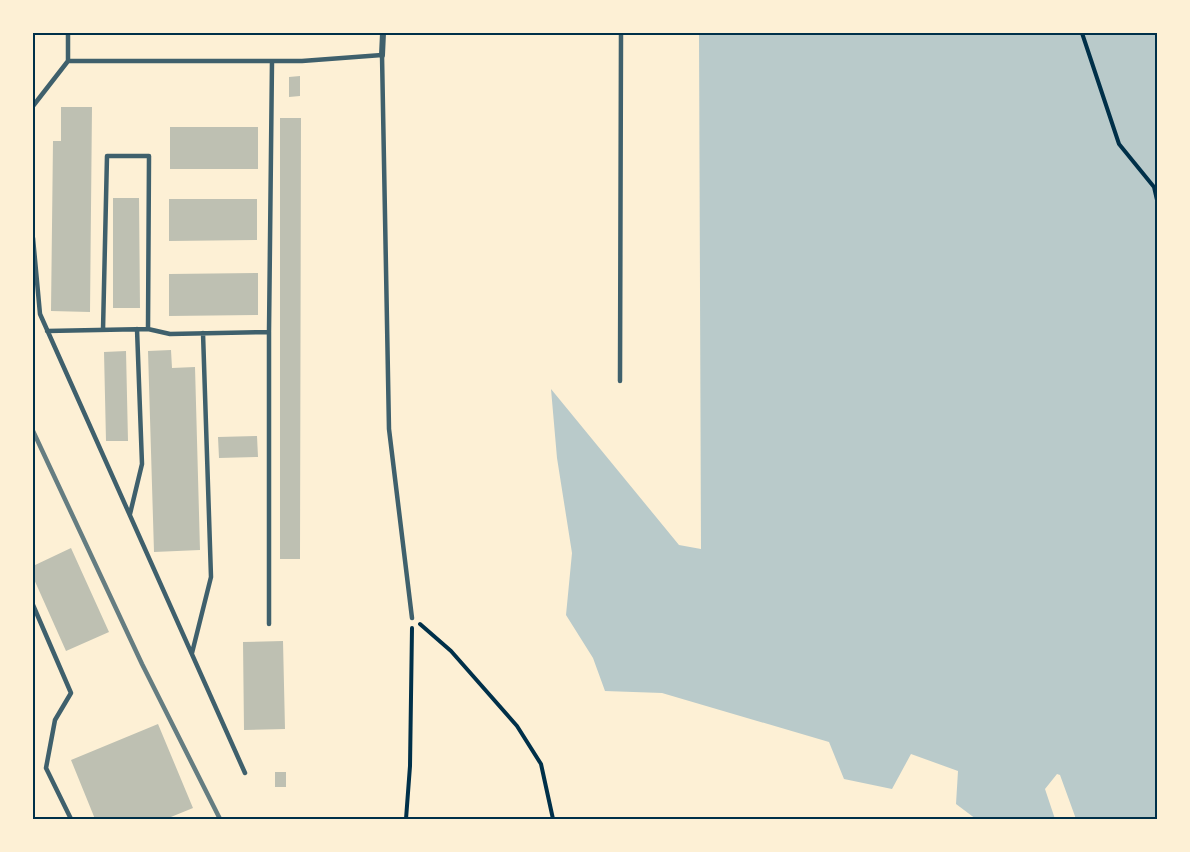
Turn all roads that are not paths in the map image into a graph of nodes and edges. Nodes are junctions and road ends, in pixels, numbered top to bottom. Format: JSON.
{"nodes":[{"id":1,"x":68,"y":33,"type":"edge"},
{"id":2,"x":382,"y":33,"type":"edge"},
{"id":3,"x":621,"y":33,"type":"edge"},
{"id":4,"x":382,"y":55,"type":"junction"},
{"id":5,"x":68,"y":61,"type":"junction"},
{"id":6,"x":272,"y":61,"type":"junction"},
{"id":7,"x":33,"y":106,"type":"edge"},
{"id":8,"x":33,"y":238,"type":"edge"},
{"id":9,"x":136,"y":329,"type":"junction"},
{"id":10,"x":148,"y":329,"type":"junction"},
{"id":11,"x":103,"y":330,"type":"junction"},
{"id":12,"x":47,"y":331,"type":"junction"},
{"id":13,"x":269,"y":332,"type":"junction"},
{"id":14,"x":203,"y":333,"type":"junction"},
{"id":15,"x":620,"y":381,"type":"dead end"},
{"id":16,"x":130,"y":516,"type":"junction"},
{"id":17,"x":33,"y":605,"type":"edge"},
{"id":18,"x":412,"y":618,"type":"road end"},
{"id":19,"x":269,"y":624,"type":"dead end"},
{"id":20,"x":192,"y":653,"type":"junction"},
{"id":21,"x":245,"y":773,"type":"dead end"},
{"id":22,"x":71,"y":819,"type":"edge"}],
"edges":[{"from":1,"to":5,"type":"lane"},
{"from":2,"to":4,"type":"street"},
{"from":3,"to":15,"type":"lane"},
{"from":4,"to":6,"type":"lane"},
{"from":4,"to":18,"type":"lane"},
{"from":5,"to":6,"type":"lane"},
{"from":5,"to":7,"type":"lane"},
{"from":6,"to":13,"type":"lane"},
{"from":8,"to":12,"type":"lane"},
{"from":9,"to":10,"type":"lane"},
{"from":9,"to":11,"type":"lane"},
{"from":9,"to":16,"type":"lane"},
{"from":10,"to":11,"type":"lane"},
{"from":10,"to":14,"type":"lane"},
{"from":11,"to":12,"type":"lane"},
{"from":12,"to":16,"type":"lane"},
{"from":13,"to":14,"type":"lane"},
{"from":13,"to":19,"type":"lane"},
{"from":14,"to":20,"type":"lane"},
{"from":16,"to":20,"type":"lane"},
{"from":17,"to":22,"type":"lane"},
{"from":20,"to":21,"type":"lane"}]}
